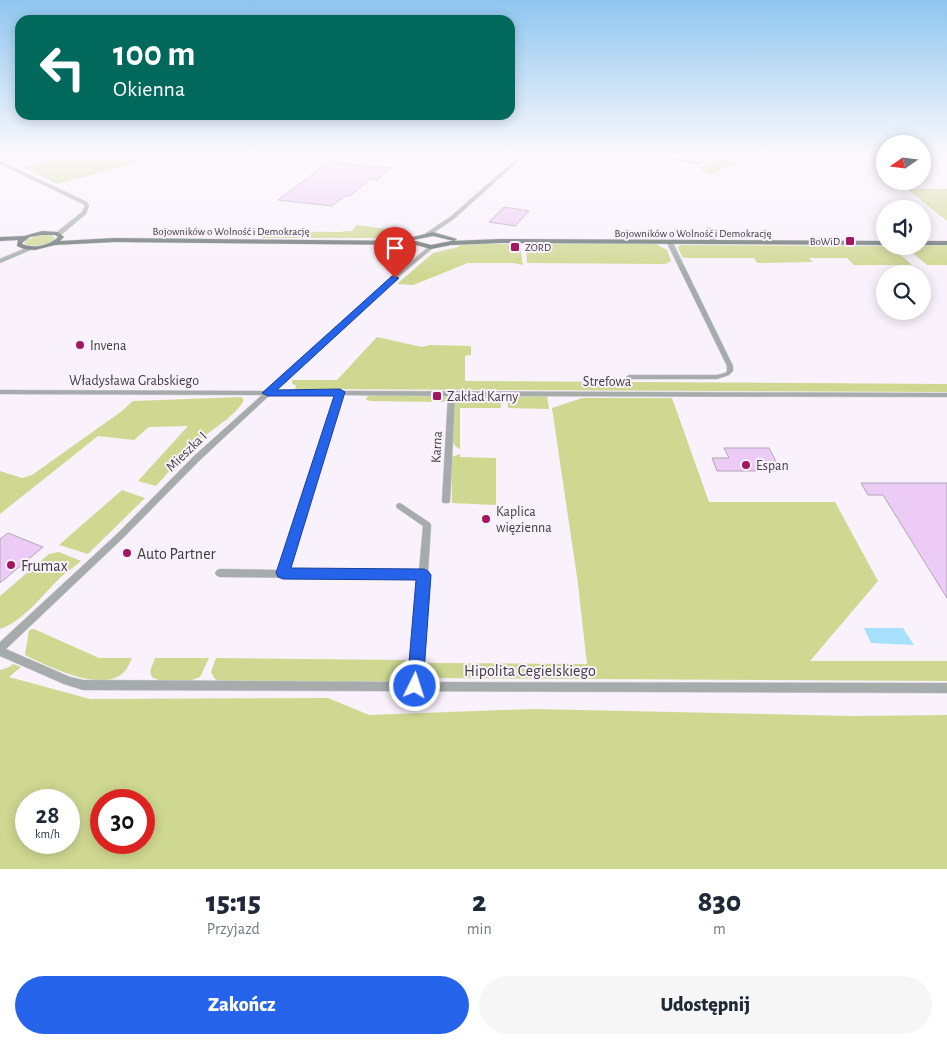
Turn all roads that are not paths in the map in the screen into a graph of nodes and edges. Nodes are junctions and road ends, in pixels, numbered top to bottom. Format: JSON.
{"nodes":[{"id":1,"x":69,"y":196,"type":"edge"},
{"id":2,"x":477,"y":196,"type":"edge"},
{"id":3,"x":452,"y":218,"type":"junction"},
{"id":4,"x":74,"y":221,"type":"junction"},
{"id":5,"x":709,"y":228,"type":"dead end"},
{"id":6,"x":47,"y":232,"type":"junction"},
{"id":7,"x":428,"y":234,"type":"junction"},
{"id":8,"x":60,"y":236,"type":"junction"},
{"id":9,"x":25,"y":238,"type":"junction"},
{"id":10,"x":443,"y":239,"type":"junction"},
{"id":11,"x":0,"y":240,"type":"edge"},
{"id":12,"x":114,"y":240,"type":"junction"},
{"id":13,"x":418,"y":242,"type":"junction"},
{"id":14,"x":502,"y":242,"type":"joint"},
{"id":15,"x":670,"y":242,"type":"junction"},
{"id":16,"x":55,"y":243,"type":"junction"},
{"id":17,"x":714,"y":243,"type":"junction"},
{"id":18,"x":876,"y":243,"type":"edge"},
{"id":19,"x":931,"y":243,"type":"edge"},
{"id":20,"x":947,"y":243,"type":"edge"},
{"id":21,"x":19,"y":244,"type":"junction"},
{"id":22,"x":431,"y":247,"type":"junction"},
{"id":23,"x":31,"y":248,"type":"junction"},
{"id":24,"x":0,"y":260,"type":"edge"},
{"id":25,"x":395,"y":278,"type":"junction"},
{"id":26,"x":629,"y":377,"type":"dead end"},
{"id":27,"x":0,"y":392,"type":"edge"},
{"id":28,"x":340,"y":392,"type":"junction"},
{"id":29,"x":268,"y":393,"type":"junction"},
{"id":30,"x":452,"y":393,"type":"junction"},
{"id":31,"x":947,"y":395,"type":"edge"},
{"id":32,"x":446,"y":501,"type":"dead end"},
{"id":33,"x":400,"y":506,"type":"dead end"},
{"id":34,"x":220,"y":573,"type":"dead end"},
{"id":35,"x":283,"y":573,"type":"junction"},
{"id":36,"x":424,"y":575,"type":"junction"},
{"id":37,"x":0,"y":649,"type":"edge"},
{"id":38,"x":415,"y":686,"type":"junction"},
{"id":39,"x":947,"y":688,"type":"edge"}],
"edges":[{"from":1,"to":4,"type":"street"},
{"from":2,"to":3,"type":"street"},
{"from":3,"to":7,"type":"street"},
{"from":3,"to":10,"type":"street"},
{"from":4,"to":6,"type":"street"},
{"from":4,"to":8,"type":"street"},
{"from":5,"to":17,"type":"street"},
{"from":6,"to":8,"type":"main road","name":"Bojowników o Wolność i Demokrację"},
{"from":6,"to":9,"type":"main road"},
{"from":7,"to":10,"type":"main road"},
{"from":7,"to":13,"type":"main road"},
{"from":8,"to":12,"type":"main road","name":"Bojowników o Wolność i Demokrację"},
{"from":8,"to":16,"type":"main road"},
{"from":9,"to":11,"type":"main road"},
{"from":9,"to":21,"type":"main road"},
{"from":10,"to":14,"type":"main road","name":"Bojowników o Wolność i Demokrację"},
{"from":10,"to":22,"type":"main road"},
{"from":11,"to":21,"type":"main road"},
{"from":12,"to":13,"type":"main road","name":"Bojowników o Wolność i Demokrację"},
{"from":12,"to":16,"type":"main road","name":"Bojowników o Wolność i Demokrację"},
{"from":13,"to":22,"type":"main road","name":"Bojowników o Wolność i Demokrację"},
{"from":13,"to":25,"type":"street","name":"Mieszka I"},
{"from":14,"to":15,"type":"main road","name":"Bojowników o Wolność i Demokrację"},
{"from":15,"to":17,"type":"main road","name":"Bojowników o Wolność i Demokrację"},
{"from":15,"to":26,"type":"street"},
{"from":16,"to":23,"type":"main road","name":"Bojowników o Wolność i Demokrację"},
{"from":17,"to":18,"type":"main road","name":"Bojowników o Wolność i Demokrację"},
{"from":19,"to":20,"type":"main road"},
{"from":21,"to":23,"type":"main road"},
{"from":21,"to":24,"type":"street"},
{"from":22,"to":25,"type":"street","name":"Mieszka I"},
{"from":23,"to":24,"type":"street"},
{"from":25,"to":29,"type":"street","name":"Mieszka I"},
{"from":27,"to":29,"type":"street","name":"Władysława Grabskiego"},
{"from":28,"to":29,"type":"street","name":"Strefowa"},
{"from":28,"to":30,"type":"street","name":"Strefowa"},
{"from":28,"to":35,"type":"street"},
{"from":29,"to":37,"type":"street","name":"Mieszka I"},
{"from":30,"to":31,"type":"street","name":"Strefowa"},
{"from":30,"to":32,"type":"street","name":"Karna"},
{"from":33,"to":36,"type":"street"},
{"from":34,"to":35,"type":"street"},
{"from":35,"to":36,"type":"street"},
{"from":36,"to":38,"type":"street"},
{"from":37,"to":38,"type":"street","name":"Hipolita Cegielskiego"},
{"from":38,"to":39,"type":"street","name":"Hipolita Cegielskiego"}]}
